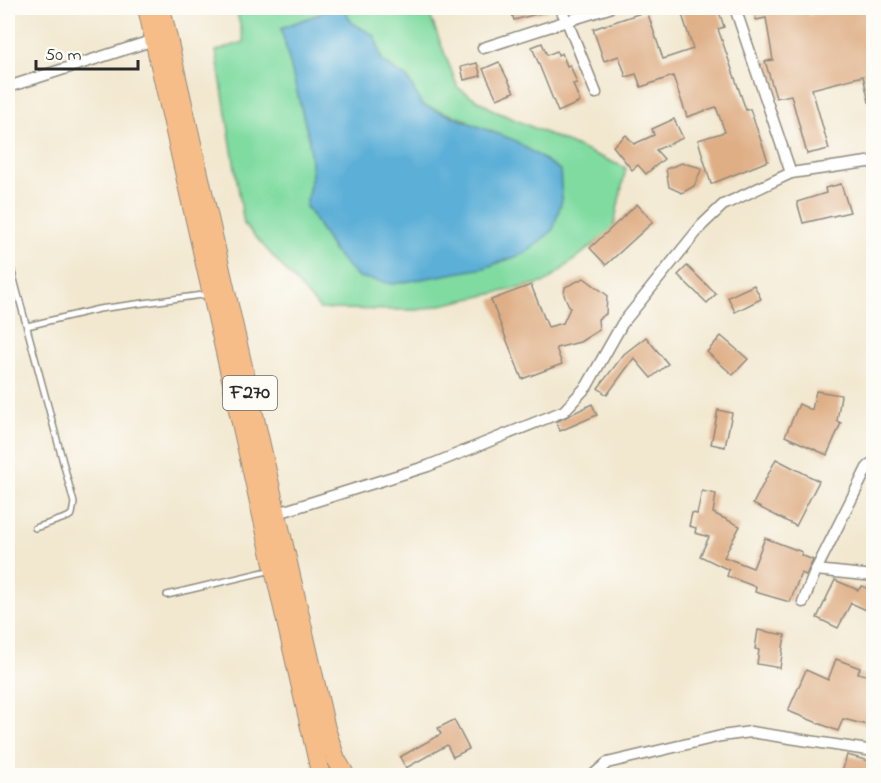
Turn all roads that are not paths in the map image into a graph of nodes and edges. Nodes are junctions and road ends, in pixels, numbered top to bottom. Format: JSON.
{"nodes":[{"id":1,"x":147,"y":8,"type":"edge"},
{"id":2,"x":161,"y":8,"type":"edge"},
{"id":3,"x":560,"y":8,"type":"edge"},
{"id":4,"x":609,"y":8,"type":"edge"},
{"id":5,"x":735,"y":8,"type":"edge"},
{"id":6,"x":567,"y":21,"type":"junction"},
{"id":7,"x":154,"y":40,"type":"junction"},
{"id":8,"x":483,"y":48,"type":"dead end"},
{"id":9,"x":8,"y":87,"type":"edge"},
{"id":10,"x":596,"y":93,"type":"dead end"},
{"id":11,"x":873,"y":161,"type":"edge"},
{"id":12,"x":791,"y":173,"type":"junction"},
{"id":13,"x":8,"y":257,"type":"edge"},
{"id":14,"x":212,"y":294,"type":"junction"},
{"id":15,"x":27,"y":326,"type":"junction"},
{"id":16,"x":873,"y":460,"type":"edge"},
{"id":17,"x":278,"y":513,"type":"junction"},
{"id":18,"x":35,"y":528,"type":"dead end"},
{"id":19,"x":274,"y":570,"type":"junction"},
{"id":20,"x":816,"y":570,"type":"junction"},
{"id":21,"x":873,"y":576,"type":"edge"},
{"id":22,"x":167,"y":596,"type":"dead end"},
{"id":23,"x":803,"y":602,"type":"dead end"},
{"id":24,"x":873,"y":751,"type":"edge"},
{"id":25,"x":321,"y":776,"type":"edge"},
{"id":26,"x":346,"y":776,"type":"edge"},
{"id":27,"x":592,"y":776,"type":"edge"}],
"edges":[{"from":1,"to":7,"type":"main road","number":"F270"},
{"from":2,"to":17,"type":"main road","number":"F270"},
{"from":3,"to":6,"type":"street"},
{"from":4,"to":6,"type":"street"},
{"from":5,"to":12,"type":"street"},
{"from":6,"to":8,"type":"street"},
{"from":6,"to":10,"type":"street"},
{"from":7,"to":9,"type":"street"},
{"from":7,"to":14,"type":"main road","number":"F270"},
{"from":11,"to":12,"type":"street"},
{"from":12,"to":17,"type":"street"},
{"from":13,"to":15,"type":"lane"},
{"from":14,"to":15,"type":"lane"},
{"from":14,"to":19,"type":"main road","number":"F270"},
{"from":15,"to":18,"type":"lane"},
{"from":16,"to":20,"type":"street"},
{"from":17,"to":26,"type":"main road","number":"F270"},
{"from":19,"to":22,"type":"lane"},
{"from":19,"to":25,"type":"main road","number":"F270"},
{"from":20,"to":21,"type":"street"},
{"from":20,"to":23,"type":"street"},
{"from":24,"to":27,"type":"street"}]}
